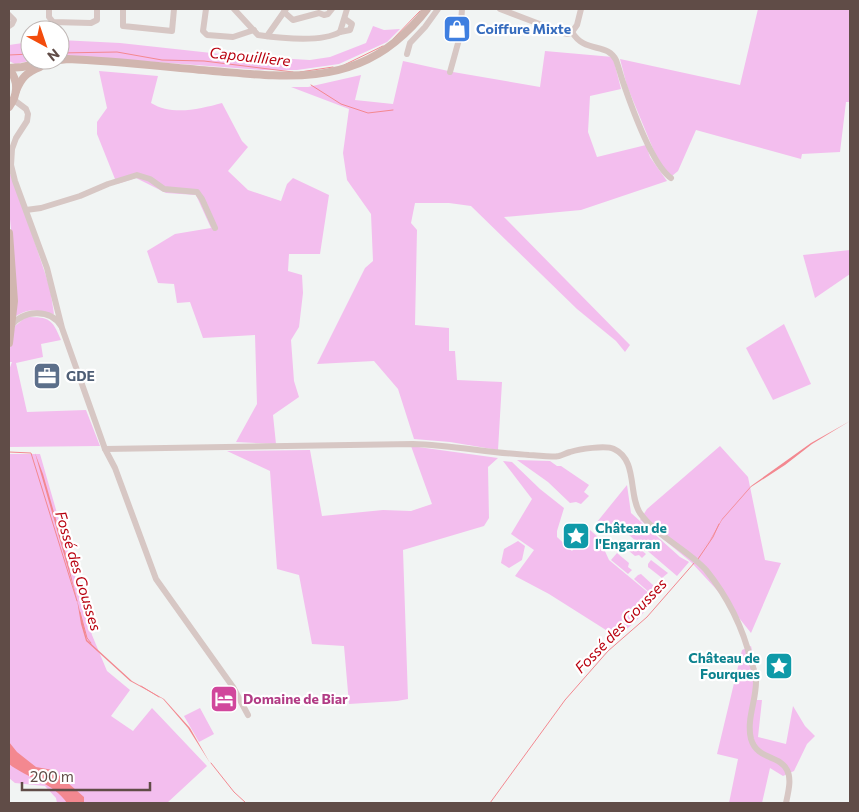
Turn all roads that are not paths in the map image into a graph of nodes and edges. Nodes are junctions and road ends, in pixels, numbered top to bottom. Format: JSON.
{"nodes":[{"id":1,"x":48,"y":9,"type":"edge"},
{"id":2,"x":97,"y":9,"type":"edge"},
{"id":3,"x":123,"y":9,"type":"edge"},
{"id":4,"x":174,"y":9,"type":"edge"},
{"id":5,"x":206,"y":9,"type":"edge"},
{"id":6,"x":234,"y":9,"type":"edge"},
{"id":7,"x":332,"y":9,"type":"edge"},
{"id":8,"x":427,"y":9,"type":"edge"},
{"id":9,"x":438,"y":9,"type":"edge"},
{"id":10,"x":462,"y":9,"type":"edge"},
{"id":11,"x":500,"y":9,"type":"edge"},
{"id":12,"x":581,"y":9,"type":"edge"},
{"id":13,"x":284,"y":10,"type":"edge"},
{"id":14,"x":345,"y":10,"type":"edge"},
{"id":15,"x":9,"y":15,"type":"edge"},
{"id":16,"x":9,"y":26,"type":"edge"},
{"id":17,"x":254,"y":30,"type":"junction"},
{"id":18,"x":572,"y":32,"type":"junction"},
{"id":19,"x":267,"y":36,"type":"junction"},
{"id":20,"x":407,"y":54,"type":"dead end"},
{"id":21,"x":70,"y":60,"type":"edge"},
{"id":22,"x":9,"y":68,"type":"edge"},
{"id":23,"x":33,"y":70,"type":"edge"},
{"id":24,"x":450,"y":72,"type":"dead end"},
{"id":25,"x":16,"y":91,"type":"junction"},
{"id":26,"x":11,"y":104,"type":"edge"},
{"id":27,"x":671,"y":178,"type":"dead end"},
{"id":28,"x":26,"y":210,"type":"junction"},
{"id":29,"x":215,"y":228,"type":"dead end"},
{"id":30,"x":9,"y":232,"type":"edge"},
{"id":31,"x":58,"y":311,"type":"junction"},
{"id":32,"x":56,"y":319,"type":"junction"},
{"id":33,"x":11,"y":326,"type":"junction"},
{"id":34,"x":62,"y":328,"type":"junction"},
{"id":35,"x":9,"y":343,"type":"edge"},
{"id":36,"x":106,"y":449,"type":"junction"},
{"id":37,"x":248,"y":715,"type":"dead end"},
{"id":38,"x":786,"y":803,"type":"edge"}],
"edges":[{"from":1,"to":2,"type":"street"},
{"from":3,"to":4,"type":"street"},
{"from":5,"to":17,"type":"street"},
{"from":6,"to":17,"type":"street"},
{"from":7,"to":13,"type":"street"},
{"from":8,"to":21,"type":"main road"},
{"from":9,"to":20,"type":"street"},
{"from":10,"to":24,"type":"street"},
{"from":11,"to":18,"type":"street"},
{"from":12,"to":18,"type":"street"},
{"from":13,"to":19,"type":"street"},
{"from":14,"to":19,"type":"street"},
{"from":15,"to":16,"type":"street"},
{"from":17,"to":19,"type":"street"},
{"from":18,"to":27,"type":"street"},
{"from":22,"to":25,"type":"main road"},
{"from":23,"to":25,"type":"main road"},
{"from":25,"to":26,"type":"main road"},
{"from":26,"to":28,"type":"street"},
{"from":28,"to":29,"type":"street"},
{"from":28,"to":31,"type":"street"},
{"from":30,"to":33,"type":"main road"},
{"from":31,"to":32,"type":"street"},
{"from":31,"to":34,"type":"street"},
{"from":32,"to":33,"type":"street"},
{"from":32,"to":34,"type":"street"},
{"from":33,"to":35,"type":"main road"},
{"from":34,"to":36,"type":"street"},
{"from":36,"to":37,"type":"street"},
{"from":36,"to":38,"type":"street"}]}
